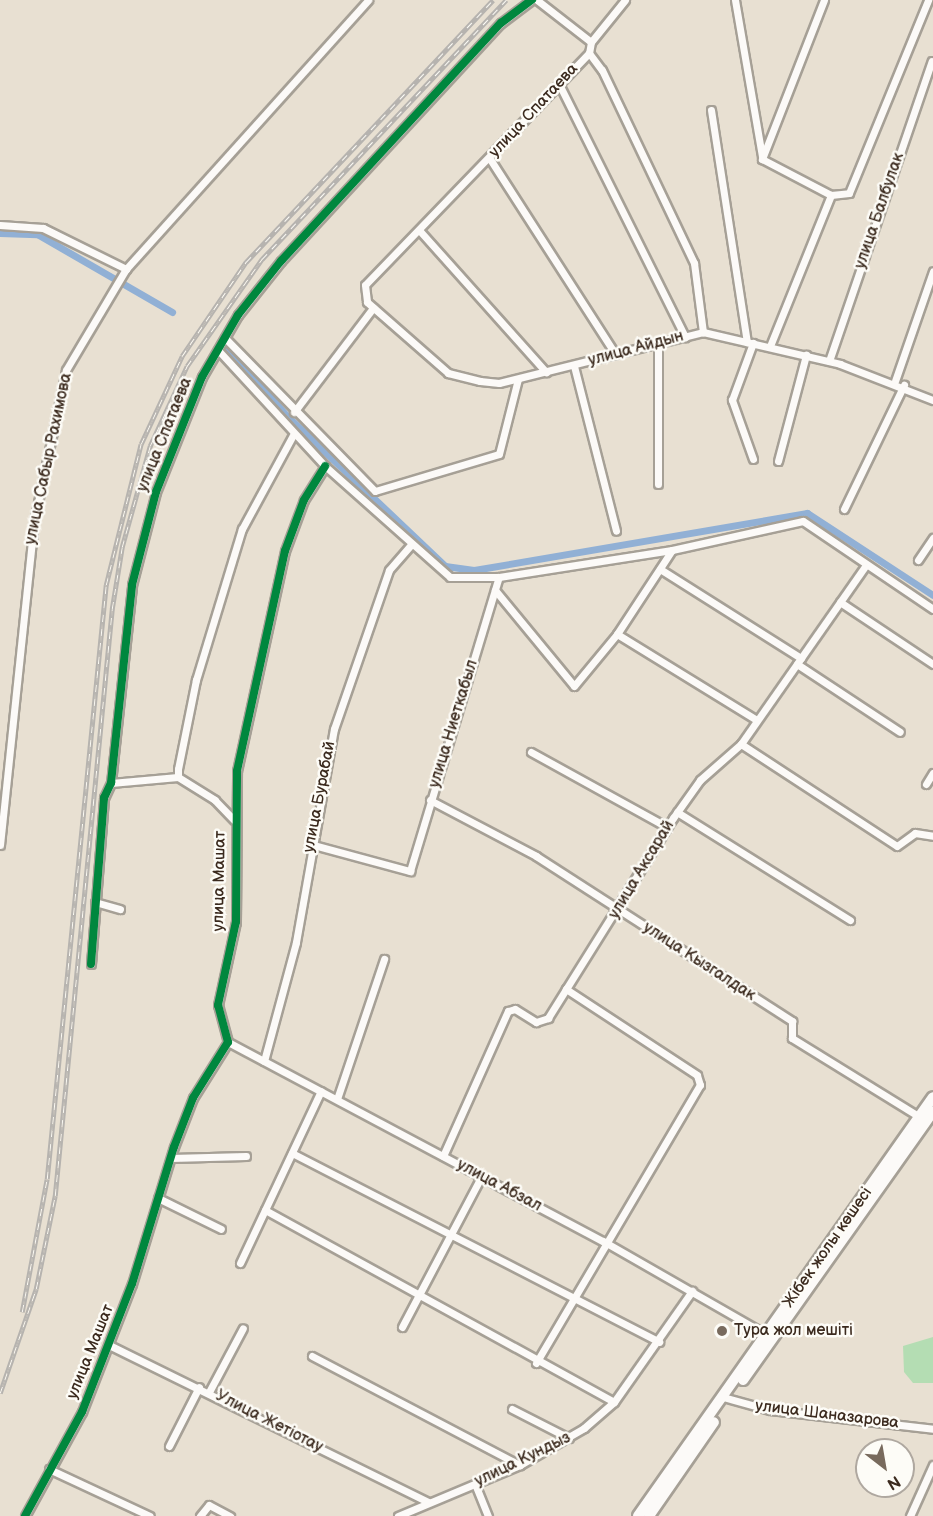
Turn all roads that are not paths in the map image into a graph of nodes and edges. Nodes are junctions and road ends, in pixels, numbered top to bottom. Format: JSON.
{"nodes":[{"id":1,"x":368,"y":0,"type":"edge"},
{"id":2,"x":532,"y":0,"type":"edge"},
{"id":3,"x":537,"y":0,"type":"edge"},
{"id":4,"x":625,"y":0,"type":"edge"},
{"id":5,"x":735,"y":0,"type":"edge"},
{"id":6,"x":825,"y":0,"type":"edge"},
{"id":7,"x":928,"y":0,"type":"edge"},
{"id":8,"x":591,"y":42,"type":"junction"},
{"id":9,"x":589,"y":53,"type":"junction"},
{"id":10,"x":932,"y":61,"type":"edge"},
{"id":11,"x":559,"y":84,"type":"junction"},
{"id":12,"x":711,"y":110,"type":"dead end"},
{"id":13,"x":490,"y":159,"type":"junction"},
{"id":14,"x":762,"y":159,"type":"junction"},
{"id":15,"x":831,"y":195,"type":"junction"},
{"id":16,"x":0,"y":225,"type":"edge"},
{"id":17,"x":419,"y":230,"type":"junction"},
{"id":18,"x":126,"y":269,"type":"junction"},
{"id":19,"x":933,"y":271,"type":"edge"},
{"id":20,"x":363,"y":295,"type":"joint"},
{"id":21,"x":373,"y":308,"type":"junction"},
{"id":22,"x":703,"y":332,"type":"junction"},
{"id":23,"x":685,"y":337,"type":"junction"},
{"id":24,"x":225,"y":338,"type":"junction"},
{"id":25,"x":750,"y":342,"type":"junction"},
{"id":26,"x":658,"y":343,"type":"junction"},
{"id":27,"x":770,"y":346,"type":"junction"},
{"id":28,"x":218,"y":350,"type":"junction"},
{"id":29,"x":615,"y":354,"type":"junction"},
{"id":30,"x":806,"y":355,"type":"junction"},
{"id":31,"x":829,"y":361,"type":"junction"},
{"id":32,"x":574,"y":366,"type":"junction"},
{"id":33,"x":546,"y":372,"type":"junction"},
{"id":34,"x":518,"y":379,"type":"junction"},
{"id":35,"x":895,"y":381,"type":"junction"},
{"id":36,"x":904,"y":385,"type":"junction"},
{"id":37,"x":933,"y":400,"type":"edge"},
{"id":38,"x":294,"y":412,"type":"junction"},
{"id":39,"x":293,"y":435,"type":"junction"},
{"id":40,"x":753,"y":459,"type":"dead end"},
{"id":41,"x":778,"y":460,"type":"dead end"},
{"id":42,"x":325,"y":466,"type":"junction"},
{"id":43,"x":658,"y":484,"type":"dead end"},
{"id":44,"x":844,"y":509,"type":"dead end"},
{"id":45,"x":616,"y":531,"type":"dead end"},
{"id":46,"x":933,"y":538,"type":"edge"},
{"id":47,"x":410,"y":546,"type":"junction"},
{"id":48,"x":672,"y":550,"type":"junction"},
{"id":49,"x":918,"y":560,"type":"dead end"},
{"id":50,"x":865,"y":566,"type":"junction"},
{"id":51,"x":660,"y":569,"type":"junction"},
{"id":52,"x":499,"y":577,"type":"junction"},
{"id":53,"x":495,"y":590,"type":"junction"},
{"id":54,"x":840,"y":602,"type":"junction"},
{"id":55,"x":933,"y":609,"type":"edge"},
{"id":56,"x":616,"y":634,"type":"junction"},
{"id":57,"x":799,"y":661,"type":"junction"},
{"id":58,"x":933,"y":664,"type":"edge"},
{"id":59,"x":757,"y":720,"type":"junction"},
{"id":60,"x":900,"y":732,"type":"dead end"},
{"id":61,"x":741,"y":744,"type":"junction"},
{"id":62,"x":531,"y":752,"type":"dead end"},
{"id":63,"x":933,"y":773,"type":"edge"},
{"id":64,"x":178,"y":777,"type":"junction"},
{"id":65,"x":111,"y":783,"type":"junction"},
{"id":66,"x":926,"y":784,"type":"dead end"},
{"id":67,"x":430,"y":800,"type":"junction"},
{"id":68,"x":677,"y":812,"type":"junction"},
{"id":69,"x":234,"y":820,"type":"junction"},
{"id":70,"x":667,"y":826,"type":"junction"},
{"id":71,"x":933,"y":836,"type":"edge"},
{"id":72,"x":310,"y":844,"type":"junction"},
{"id":73,"x":0,"y":845,"type":"edge"},
{"id":74,"x":95,"y":902,"type":"junction"},
{"id":75,"x":616,"y":908,"type":"junction"},
{"id":76,"x":120,"y":909,"type":"dead end"},
{"id":77,"x":850,"y":920,"type":"dead end"},
{"id":78,"x":384,"y":959,"type":"dead end"},
{"id":79,"x":91,"y":964,"type":"dead end"},
{"id":80,"x":566,"y":989,"type":"junction"},
{"id":81,"x":228,"y":1042,"type":"junction"},
{"id":82,"x":264,"y":1060,"type":"junction"},
{"id":83,"x":321,"y":1091,"type":"junction"},
{"id":84,"x":933,"y":1097,"type":"edge"},
{"id":85,"x":337,"y":1100,"type":"junction"},
{"id":86,"x":929,"y":1117,"type":"edge"},
{"id":87,"x":292,"y":1153,"type":"junction"},
{"id":88,"x":246,"y":1156,"type":"dead end"},
{"id":89,"x":443,"y":1156,"type":"junction"},
{"id":90,"x":171,"y":1158,"type":"junction"},
{"id":91,"x":481,"y":1177,"type":"junction"},
{"id":92,"x":158,"y":1198,"type":"junction"},
{"id":93,"x":265,"y":1210,"type":"junction"},
{"id":94,"x":221,"y":1228,"type":"dead end"},
{"id":95,"x":451,"y":1238,"type":"junction"},
{"id":96,"x":603,"y":1241,"type":"junction"},
{"id":97,"x":240,"y":1263,"type":"dead end"},
{"id":98,"x":692,"y":1291,"type":"junction"},
{"id":99,"x":419,"y":1294,"type":"junction"},
{"id":100,"x":569,"y":1301,"type":"junction"},
{"id":101,"x":402,"y":1327,"type":"dead end"},
{"id":102,"x":243,"y":1328,"type":"dead end"},
{"id":103,"x":767,"y":1335,"type":"junction"},
{"id":104,"x":659,"y":1342,"type":"junction"},
{"id":105,"x":109,"y":1345,"type":"junction"},
{"id":106,"x":312,"y":1356,"type":"dead end"},
{"id":107,"x":536,"y":1363,"type":"junction"},
{"id":108,"x":199,"y":1387,"type":"junction"},
{"id":109,"x":209,"y":1392,"type":"junction"},
{"id":110,"x":726,"y":1398,"type":"junction"},
{"id":111,"x":614,"y":1402,"type":"junction"},
{"id":112,"x":512,"y":1409,"type":"dead end"},
{"id":113,"x":933,"y":1429,"type":"edge"},
{"id":114,"x":569,"y":1438,"type":"junction"},
{"id":115,"x":169,"y":1446,"type":"dead end"},
{"id":116,"x":520,"y":1465,"type":"junction"},
{"id":117,"x":933,"y":1465,"type":"edge"},
{"id":118,"x":49,"y":1469,"type":"junction"},
{"id":119,"x":475,"y":1484,"type":"junction"},
{"id":120,"x":428,"y":1502,"type":"junction"},
{"id":121,"x":25,"y":1516,"type":"edge"},
{"id":122,"x":150,"y":1516,"type":"edge"},
{"id":123,"x":200,"y":1516,"type":"edge"},
{"id":124,"x":230,"y":1516,"type":"edge"},
{"id":125,"x":398,"y":1516,"type":"edge"},
{"id":126,"x":488,"y":1516,"type":"edge"},
{"id":127,"x":638,"y":1516,"type":"edge"},
{"id":128,"x":649,"y":1516,"type":"edge"},
{"id":129,"x":910,"y":1516,"type":"edge"}],
"edges":[{"from":1,"to":18,"type":"street","name":"улица Сабыр Рахимова"},
{"from":2,"to":24,"type":"street","name":"улица Спатаева"},
{"from":3,"to":8,"type":"street"},
{"from":4,"to":8,"type":"street","name":"улица Спатаева"},
{"from":5,"to":14,"type":"street"},
{"from":6,"to":14,"type":"street"},
{"from":7,"to":15,"type":"street","name":"улица Балбулак"},
{"from":8,"to":9,"type":"street","name":"улица Спатаева"},
{"from":9,"to":11,"type":"street","name":"улица Спатаева"},
{"from":9,"to":22,"type":"street"},
{"from":10,"to":31,"type":"street","name":"улица Балбулак"},
{"from":11,"to":13,"type":"street","name":"улица Спатаева"},
{"from":11,"to":23,"type":"street"},
{"from":12,"to":25,"type":"street"},
{"from":13,"to":17,"type":"street","name":"улица Спатаева"},
{"from":13,"to":29,"type":"street"},
{"from":14,"to":15,"type":"street"},
{"from":15,"to":27,"type":"street"},
{"from":16,"to":18,"type":"street"},
{"from":17,"to":20,"type":"street","name":"улица Спатаева"},
{"from":17,"to":33,"type":"street"},
{"from":18,"to":73,"type":"street","name":"улица Сабыр Рахимова"},
{"from":19,"to":35,"type":"street"},
{"from":20,"to":21,"type":"street","name":"улица Айдын"},
{"from":21,"to":34,"type":"street","name":"улица Айдын"},
{"from":21,"to":38,"type":"street"},
{"from":22,"to":23,"type":"street","name":"улица Айдын"},
{"from":22,"to":25,"type":"street","name":"улица Айдын"},
{"from":23,"to":26,"type":"street","name":"улица Айдын"},
{"from":24,"to":28,"type":"street","name":"улица Спатаева"},
{"from":24,"to":38,"type":"street"},
{"from":25,"to":27,"type":"street","name":"улица Айдын"},
{"from":25,"to":40,"type":"street"},
{"from":26,"to":29,"type":"street","name":"улица Айдын"},
{"from":26,"to":43,"type":"street"},
{"from":27,"to":30,"type":"street","name":"улица Айдын"},
{"from":28,"to":39,"type":"street"},
{"from":28,"to":65,"type":"street","name":"улица Спатаева"},
{"from":29,"to":32,"type":"street","name":"улица Айдын"},
{"from":30,"to":31,"type":"street","name":"улица Айдын"},
{"from":30,"to":41,"type":"street"},
{"from":31,"to":35,"type":"street","name":"улица Айдын"},
{"from":32,"to":33,"type":"street","name":"улица Айдын"},
{"from":32,"to":45,"type":"street"},
{"from":33,"to":34,"type":"street","name":"улица Айдын"},
{"from":34,"to":38,"type":"street"},
{"from":35,"to":36,"type":"street","name":"улица Айдын"},
{"from":36,"to":37,"type":"street","name":"улица Айдын"},
{"from":36,"to":44,"type":"street"},
{"from":39,"to":42,"type":"street"},
{"from":39,"to":64,"type":"street"},
{"from":42,"to":47,"type":"street"},
{"from":42,"to":69,"type":"street","name":"улица Машат"},
{"from":46,"to":49,"type":"street"},
{"from":47,"to":52,"type":"street"},
{"from":47,"to":72,"type":"street","name":"улица Бурабай"},
{"from":48,"to":50,"type":"street"},
{"from":48,"to":51,"type":"street"},
{"from":48,"to":52,"type":"street"},
{"from":50,"to":54,"type":"street","name":"улица Аксарай"},
{"from":50,"to":55,"type":"street"},
{"from":51,"to":56,"type":"street"},
{"from":51,"to":57,"type":"street"},
{"from":52,"to":53,"type":"street","name":"улица Ниеткабыл"},
{"from":53,"to":56,"type":"street"},
{"from":53,"to":67,"type":"street","name":"улица Ниеткабыл"},
{"from":54,"to":57,"type":"street","name":"улица Аксарай"},
{"from":54,"to":58,"type":"street"},
{"from":56,"to":59,"type":"street"},
{"from":57,"to":59,"type":"street","name":"улица Аксарай"},
{"from":57,"to":60,"type":"street"},
{"from":59,"to":61,"type":"street","name":"улица Аксарай"},
{"from":61,"to":68,"type":"street","name":"улица Аксарай"},
{"from":61,"to":71,"type":"street"},
{"from":62,"to":70,"type":"street"},
{"from":63,"to":66,"type":"street"},
{"from":64,"to":65,"type":"street"},
{"from":64,"to":69,"type":"street"},
{"from":65,"to":74,"type":"street","name":"улица Спатаева"},
{"from":67,"to":72,"type":"street","name":"улица Ниеткабыл"},
{"from":67,"to":75,"type":"street","name":"улица Кызгалдак"},
{"from":68,"to":70,"type":"street","name":"улица Аксарай"},
{"from":68,"to":77,"type":"street"},
{"from":69,"to":81,"type":"street","name":"улица Машат"},
{"from":70,"to":75,"type":"street","name":"улица Аксарай"},
{"from":72,"to":82,"type":"street","name":"улица Бурабай"},
{"from":74,"to":76,"type":"street"},
{"from":74,"to":79,"type":"street","name":"улица Спатаева"},
{"from":75,"to":80,"type":"street","name":"улица Аксарай"},
{"from":75,"to":86,"type":"street","name":"улица Кызгалдак"},
{"from":78,"to":85,"type":"street"},
{"from":80,"to":89,"type":"street","name":"улица Аксарай"},
{"from":80,"to":96,"type":"street"},
{"from":81,"to":82,"type":"street","name":"улица Абзал"},
{"from":81,"to":90,"type":"street","name":"улица Машат"},
{"from":82,"to":83,"type":"street","name":"улица Абзал"},
{"from":83,"to":85,"type":"street","name":"улица Абзал"},
{"from":83,"to":87,"type":"street"},
{"from":84,"to":86,"type":"main road","name":"Жібек жолы көшесі"},
{"from":85,"to":89,"type":"street","name":"улица Абзал"},
{"from":86,"to":103,"type":"main road","name":"Жібек жолы көшесі"},
{"from":86,"to":110,"type":"main road","name":"Жібек жолы көшесі"},
{"from":87,"to":93,"type":"street"},
{"from":87,"to":95,"type":"street"},
{"from":88,"to":90,"type":"street"},
{"from":89,"to":91,"type":"street","name":"улица Абзал"},
{"from":90,"to":92,"type":"street","name":"улица Машат"},
{"from":91,"to":95,"type":"street"},
{"from":91,"to":96,"type":"street","name":"улица Абзал"},
{"from":92,"to":94,"type":"street"},
{"from":92,"to":105,"type":"street","name":"улица Машат"},
{"from":93,"to":97,"type":"street"},
{"from":93,"to":99,"type":"street"},
{"from":95,"to":99,"type":"street"},
{"from":95,"to":100,"type":"street"},
{"from":96,"to":98,"type":"street","name":"улица Абзал"},
{"from":96,"to":100,"type":"street"},
{"from":98,"to":103,"type":"street","name":"улица Абзал"},
{"from":98,"to":104,"type":"street","name":"улица Кундыз"},
{"from":99,"to":101,"type":"street"},
{"from":99,"to":107,"type":"street"},
{"from":100,"to":104,"type":"street"},
{"from":100,"to":107,"type":"street"},
{"from":102,"to":109,"type":"street"},
{"from":103,"to":110,"type":"main road","name":"Жібек жолы көшесі"},
{"from":104,"to":111,"type":"street","name":"улица Кундыз"},
{"from":105,"to":108,"type":"street","name":"Улица Жетіотау"},
{"from":105,"to":118,"type":"street","name":"улица Машат"},
{"from":106,"to":116,"type":"street"},
{"from":107,"to":111,"type":"street"},
{"from":108,"to":109,"type":"street","name":"Улица Жетіотау"},
{"from":108,"to":115,"type":"street"},
{"from":109,"to":120,"type":"street","name":"Улица Жетіотау"},
{"from":110,"to":113,"type":"street","name":"улица Шаназарова"},
{"from":110,"to":127,"type":"main road","name":"Жібек жолы көшесі"},
{"from":110,"to":128,"type":"main road","name":"Жібек жолы көшесі"},
{"from":111,"to":114,"type":"street","name":"улица Кундыз"},
{"from":112,"to":114,"type":"street"},
{"from":114,"to":116,"type":"street","name":"улица Кундыз"},
{"from":116,"to":119,"type":"street","name":"улица Кундыз"},
{"from":117,"to":129,"type":"street"},
{"from":118,"to":121,"type":"street","name":"улица Машат"},
{"from":118,"to":122,"type":"street"},
{"from":119,"to":120,"type":"street","name":"улица Кундыз"},
{"from":119,"to":126,"type":"street"},
{"from":120,"to":125,"type":"street","name":"улица Кундыз"},
{"from":123,"to":124,"type":"street"}]}
